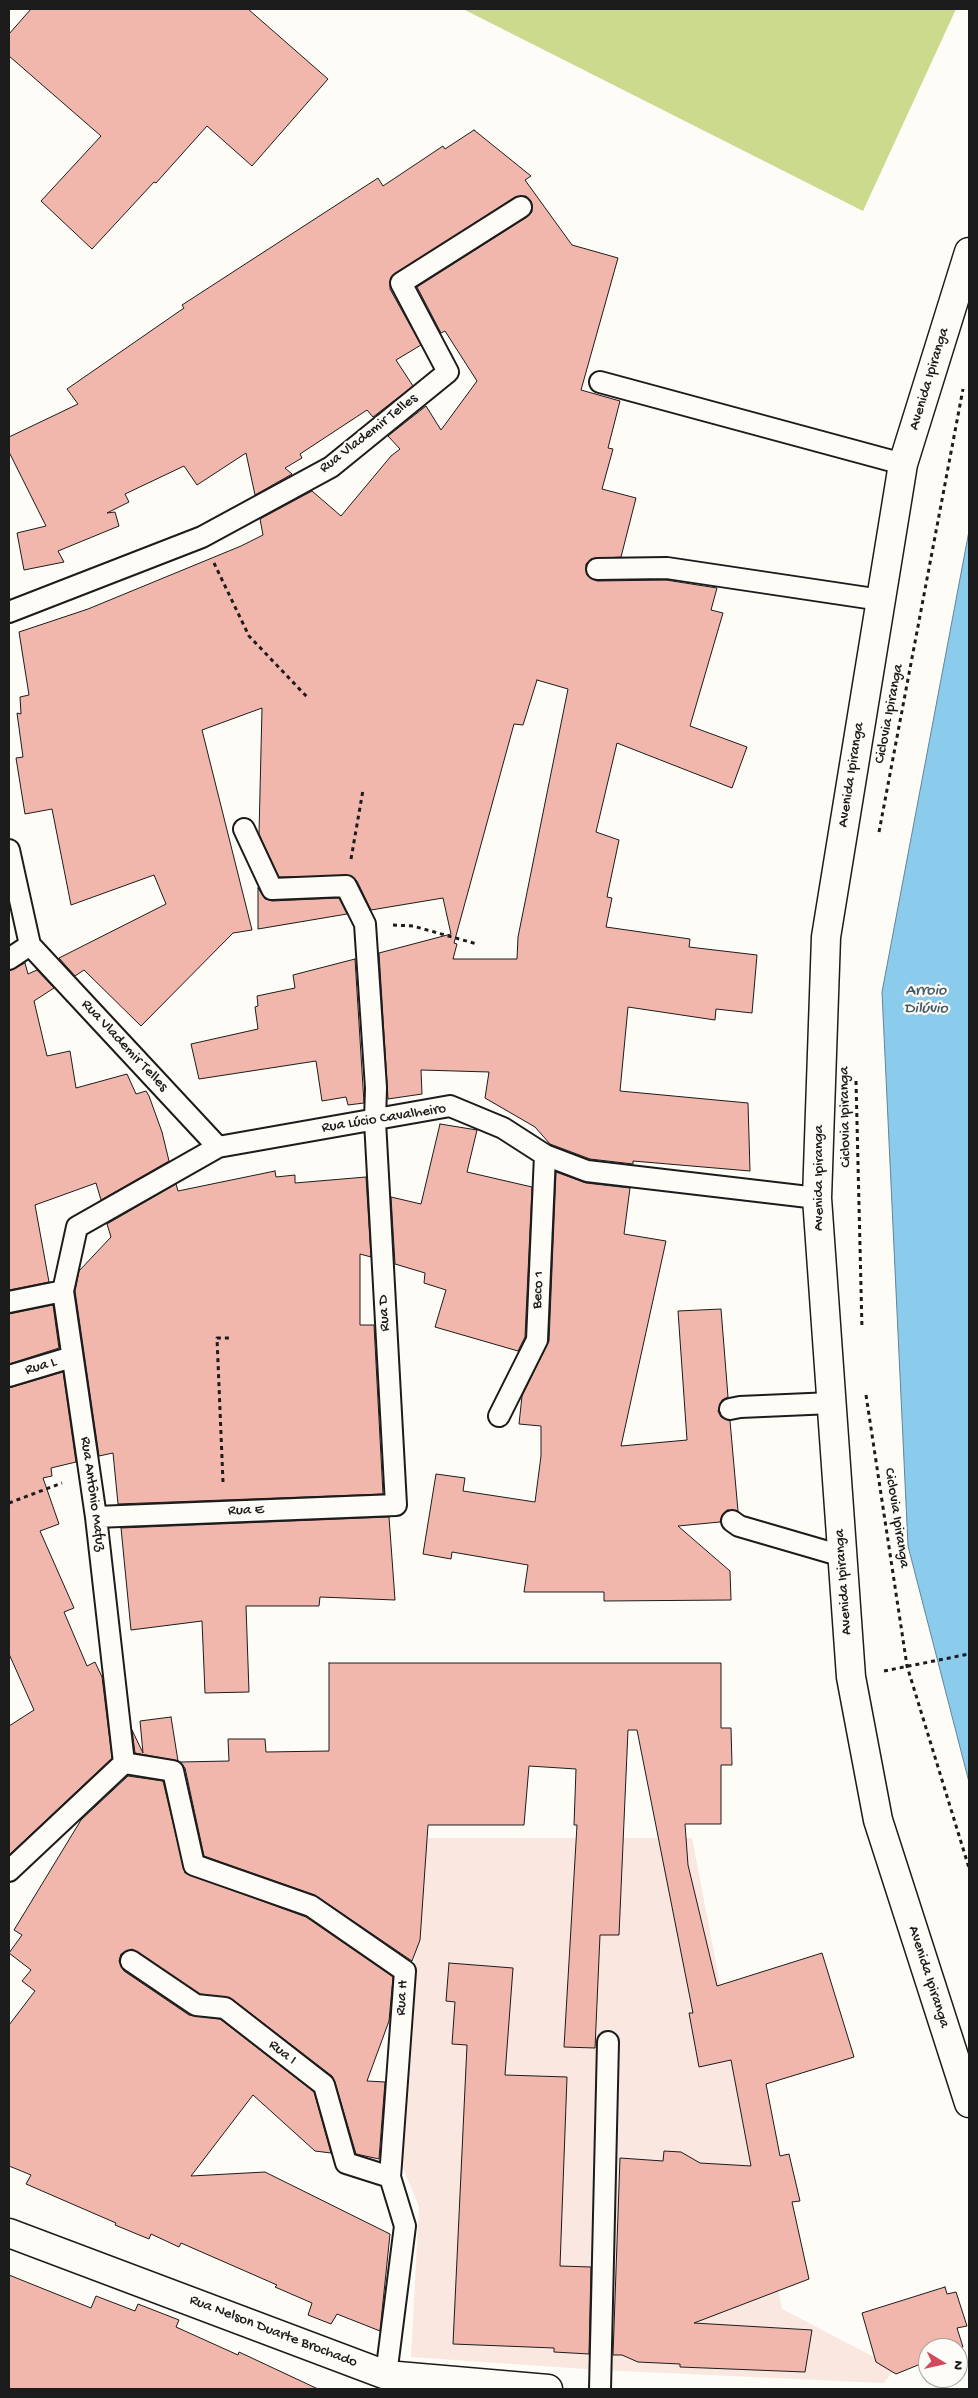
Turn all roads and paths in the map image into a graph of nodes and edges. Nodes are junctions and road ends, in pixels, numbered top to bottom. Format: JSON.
{"nodes":[{"id":1,"x":521,"y":207,"type":"dead end"},
{"id":2,"x":969,"y":252,"type":"edge"},
{"id":3,"x":600,"y":382,"type":"dead end"},
{"id":4,"x":964,"y":382,"type":"dead end"},
{"id":5,"x":903,"y":464,"type":"junction"},
{"id":6,"x":202,"y":537,"type":"junction"},
{"id":7,"x":597,"y":569,"type":"dead end"},
{"id":8,"x":880,"y":600,"type":"junction"},
{"id":9,"x":9,"y":612,"type":"edge"},
{"id":10,"x":309,"y":699,"type":"dead end"},
{"id":11,"x":363,"y":790,"type":"dead end"},
{"id":12,"x":244,"y":830,"type":"dead end"},
{"id":13,"x":878,"y":838,"type":"dead end"},
{"id":14,"x":9,"y":850,"type":"edge"},
{"id":15,"x":346,"y":886,"type":"junction"},
{"id":16,"x":365,"y":924,"type":"junction"},
{"id":17,"x":477,"y":944,"type":"dead end"},
{"id":18,"x":30,"y":945,"type":"junction"},
{"id":19,"x":9,"y":959,"type":"edge"},
{"id":20,"x":856,"y":1074,"type":"dead end"},
{"id":21,"x":375,"y":1121,"type":"junction"},
{"id":22,"x":218,"y":1147,"type":"junction"},
{"id":23,"x":545,"y":1155,"type":"junction"},
{"id":24,"x":817,"y":1198,"type":"junction"},
{"id":25,"x":77,"y":1227,"type":"joint"},
{"id":26,"x":62,"y":1291,"type":"junction"},
{"id":27,"x":9,"y":1302,"type":"edge"},
{"id":28,"x":862,"y":1332,"type":"dead end"},
{"id":29,"x":230,"y":1338,"type":"dead end"},
{"id":30,"x":72,"y":1357,"type":"junction"},
{"id":31,"x":9,"y":1376,"type":"edge"},
{"id":32,"x":865,"y":1391,"type":"dead end"},
{"id":33,"x":832,"y":1403,"type":"junction"},
{"id":34,"x":730,"y":1409,"type":"dead end"},
{"id":35,"x":499,"y":1416,"type":"dead end"},
{"id":36,"x":88,"y":1473,"type":"junction"},
{"id":37,"x":9,"y":1503,"type":"edge"},
{"id":38,"x":396,"y":1505,"type":"joint"},
{"id":39,"x":224,"y":1512,"type":"junction"},
{"id":40,"x":96,"y":1516,"type":"junction"},
{"id":41,"x":732,"y":1520,"type":"dead end"},
{"id":42,"x":842,"y":1556,"type":"junction"},
{"id":43,"x":969,"y":1654,"type":"edge"},
{"id":44,"x":907,"y":1666,"type":"junction"},
{"id":45,"x":124,"y":1763,"type":"junction"},
{"id":46,"x":969,"y":1868,"type":"edge"},
{"id":47,"x":9,"y":1871,"type":"edge"},
{"id":48,"x":131,"y":1961,"type":"dead end"},
{"id":49,"x":608,"y":2042,"type":"dead end"},
{"id":50,"x":969,"y":2103,"type":"edge"},
{"id":51,"x":390,"y":2177,"type":"junction"},
{"id":52,"x":9,"y":2232,"type":"edge"},
{"id":53,"x":386,"y":2375,"type":"junction"},
{"id":54,"x":548,"y":2389,"type":"edge"},
{"id":55,"x":600,"y":2389,"type":"edge"}],
"edges":[{"from":1,"to":6,"type":"lane","name":"Rua Vlademir Telles"},
{"from":2,"to":5,"type":"main road","name":"Avenida Ipiranga"},
{"from":3,"to":5,"type":"lane"},
{"from":4,"to":13,"type":"path","name":"Ciclovia Ipiranga"},
{"from":5,"to":8,"type":"main road","name":"Avenida Ipiranga"},
{"from":6,"to":9,"type":"lane","name":"Rua Vlademir Telles"},
{"from":6,"to":10,"type":"path"},
{"from":7,"to":8,"type":"lane"},
{"from":8,"to":24,"type":"main road","name":"Avenida Ipiranga"},
{"from":11,"to":15,"type":"path"},
{"from":12,"to":15,"type":"lane"},
{"from":14,"to":18,"type":"lane"},
{"from":15,"to":16,"type":"lane"},
{"from":16,"to":17,"type":"path"},
{"from":16,"to":21,"type":"lane","name":"Rua D"},
{"from":18,"to":19,"type":"lane"},
{"from":18,"to":22,"type":"lane","name":"Rua Vlademir Telles"},
{"from":20,"to":28,"type":"path","name":"Ciclovia Ipiranga"},
{"from":21,"to":22,"type":"lane","name":"Rua Lúcio Cavalheiro"},
{"from":21,"to":23,"type":"lane","name":"Rua Lúcio Cavalheiro"},
{"from":21,"to":38,"type":"lane","name":"Rua D"},
{"from":22,"to":25,"type":"lane","name":"Rua Lúcio Cavalheiro"},
{"from":23,"to":24,"type":"lane","name":"Rua Lúcio Cavalheiro"},
{"from":23,"to":35,"type":"lane","name":"Beco 1"},
{"from":24,"to":33,"type":"main road","name":"Avenida Ipiranga"},
{"from":25,"to":26,"type":"lane","name":"Rua Antônio Mafuz"},
{"from":26,"to":27,"type":"lane"},
{"from":26,"to":30,"type":"lane","name":"Rua Antônio Mafuz"},
{"from":29,"to":39,"type":"path"},
{"from":30,"to":31,"type":"lane","name":"Rua L"},
{"from":30,"to":36,"type":"lane","name":"Rua Antônio Mafuz"},
{"from":32,"to":44,"type":"path","name":"Ciclovia Ipiranga"},
{"from":33,"to":34,"type":"lane"},
{"from":33,"to":42,"type":"main road","name":"Avenida Ipiranga"},
{"from":36,"to":37,"type":"path"},
{"from":36,"to":40,"type":"lane","name":"Rua Antônio Mafuz"},
{"from":38,"to":39,"type":"lane","name":"Rua E"},
{"from":39,"to":40,"type":"lane","name":"Rua E"},
{"from":40,"to":45,"type":"lane","name":"Rua Antônio Mafuz"},
{"from":41,"to":42,"type":"lane"},
{"from":42,"to":50,"type":"main road","name":"Avenida Ipiranga"},
{"from":43,"to":44,"type":"path"},
{"from":44,"to":46,"type":"path","name":"Ciclovia Ipiranga"},
{"from":45,"to":47,"type":"lane"},
{"from":45,"to":51,"type":"lane","name":"Rua H"},
{"from":48,"to":51,"type":"lane","name":"Rua I"},
{"from":49,"to":55,"type":"lane"},
{"from":51,"to":53,"type":"lane","name":"Rua H"},
{"from":52,"to":53,"type":"main road","name":"Rua Nelson Duarte Brochado"},
{"from":53,"to":54,"type":"main road","name":"Rua Nelson Duarte Brochado"}]}
